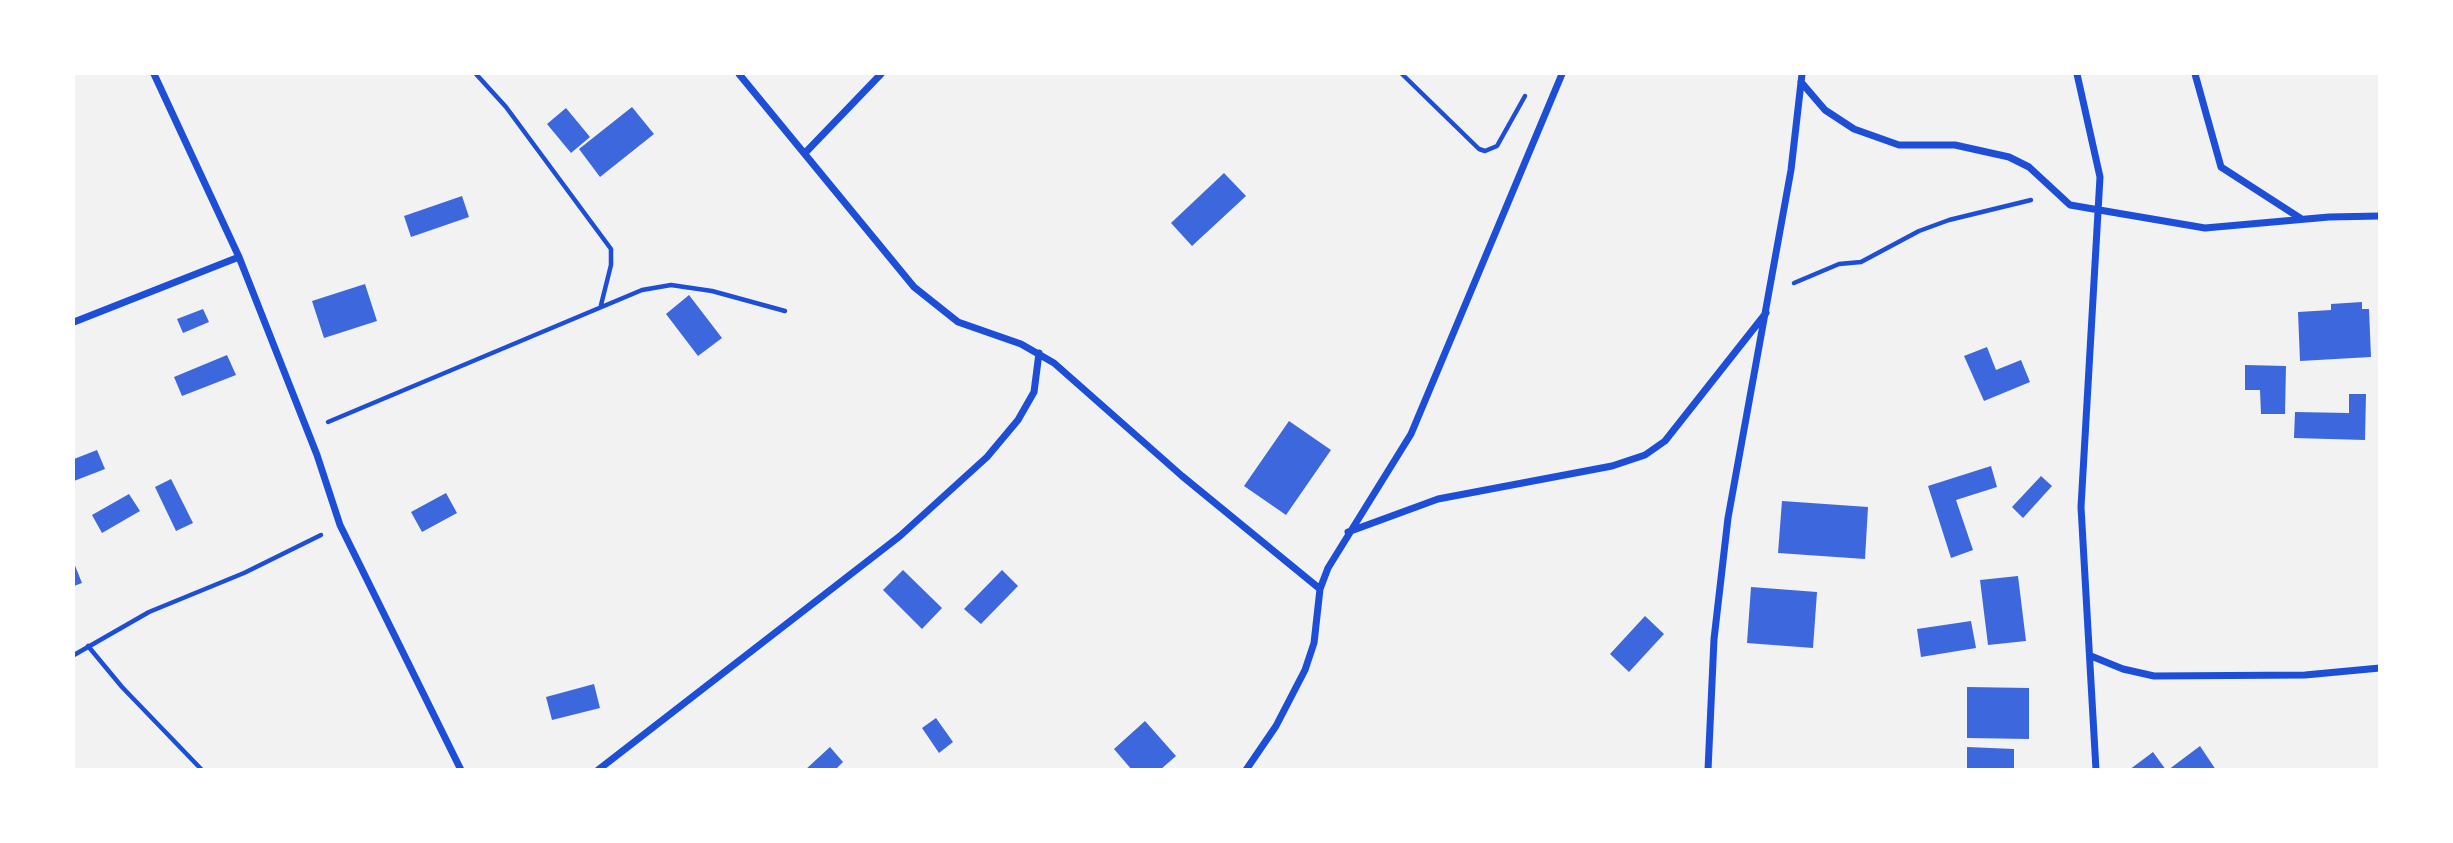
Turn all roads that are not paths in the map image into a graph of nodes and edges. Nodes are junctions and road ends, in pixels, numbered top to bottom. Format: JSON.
{"nodes":[{"id":1,"x":153,"y":74,"type":"edge"},
{"id":2,"x":739,"y":74,"type":"edge"},
{"id":3,"x":881,"y":74,"type":"edge"},
{"id":4,"x":1562,"y":74,"type":"edge"},
{"id":5,"x":2077,"y":74,"type":"edge"},
{"id":6,"x":2195,"y":74,"type":"edge"},
{"id":7,"x":1801,"y":78,"type":"edge"},
{"id":8,"x":805,"y":153,"type":"junction"},
{"id":9,"x":2099,"y":212,"type":"junction"},
{"id":10,"x":2379,"y":216,"type":"edge"},
{"id":11,"x":2301,"y":219,"type":"junction"},
{"id":12,"x":239,"y":257,"type":"junction"},
{"id":13,"x":1766,"y":313,"type":"junction"},
{"id":14,"x":74,"y":323,"type":"edge"},
{"id":15,"x":1039,"y":354,"type":"junction"},
{"id":16,"x":1348,"y":532,"type":"junction"},
{"id":17,"x":1320,"y":589,"type":"junction"},
{"id":18,"x":2091,"y":656,"type":"junction"},
{"id":19,"x":2379,"y":668,"type":"edge"},
{"id":20,"x":461,"y":769,"type":"edge"},
{"id":21,"x":598,"y":769,"type":"edge"},
{"id":22,"x":1246,"y":769,"type":"edge"},
{"id":23,"x":1708,"y":769,"type":"edge"},
{"id":24,"x":2096,"y":769,"type":"edge"}],
"edges":[{"from":1,"to":12,"type":"street"},
{"from":2,"to":8,"type":"street"},
{"from":3,"to":8,"type":"street"},
{"from":4,"to":16,"type":"street"},
{"from":5,"to":9,"type":"street"},
{"from":6,"to":11,"type":"street"},
{"from":7,"to":9,"type":"street"},
{"from":7,"to":13,"type":"street"},
{"from":8,"to":15,"type":"street"},
{"from":9,"to":11,"type":"street"},
{"from":9,"to":18,"type":"street"},
{"from":10,"to":11,"type":"street"},
{"from":12,"to":14,"type":"street"},
{"from":12,"to":20,"type":"street"},
{"from":13,"to":16,"type":"street"},
{"from":13,"to":23,"type":"street"},
{"from":15,"to":17,"type":"street"},
{"from":15,"to":21,"type":"street"},
{"from":16,"to":17,"type":"street"},
{"from":17,"to":22,"type":"street"},
{"from":18,"to":19,"type":"street"},
{"from":18,"to":24,"type":"street"}]}
